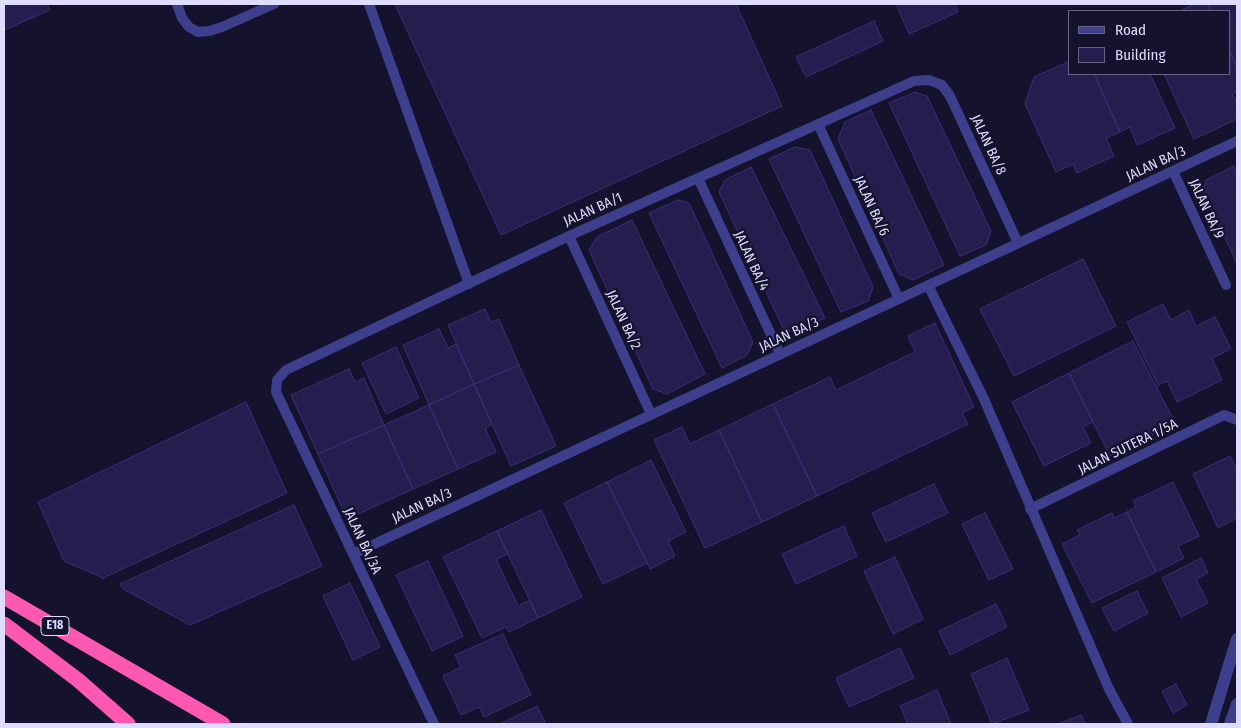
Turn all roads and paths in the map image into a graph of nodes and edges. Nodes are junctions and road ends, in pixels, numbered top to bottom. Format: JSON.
{"nodes":[{"id":1,"x":177,"y":4,"type":"edge"},
{"id":2,"x":274,"y":4,"type":"edge"},
{"id":3,"x":369,"y":4,"type":"edge"},
{"id":4,"x":914,"y":81,"type":"joint"},
{"id":5,"x":818,"y":124,"type":"junction"},
{"id":6,"x":1237,"y":141,"type":"edge"},
{"id":7,"x":1173,"y":171,"type":"junction"},
{"id":8,"x":698,"y":178,"type":"junction"},
{"id":9,"x":569,"y":236,"type":"junction"},
{"id":10,"x":1018,"y":243,"type":"junction"},
{"id":11,"x":468,"y":284,"type":"junction"},
{"id":12,"x":928,"y":285,"type":"junction"},
{"id":13,"x":1226,"y":285,"type":"dead end"},
{"id":14,"x":899,"y":299,"type":"junction"},
{"id":15,"x":780,"y":354,"type":"junction"},
{"id":16,"x":286,"y":370,"type":"joint"},
{"id":17,"x":651,"y":414,"type":"junction"},
{"id":18,"x":1237,"y":420,"type":"edge"},
{"id":19,"x":1030,"y":509,"type":"junction"},
{"id":20,"x":352,"y":554,"type":"junction"},
{"id":21,"x":4,"y":597,"type":"edge"},
{"id":22,"x":4,"y":624,"type":"edge"},
{"id":23,"x":1237,"y":639,"type":"edge"},
{"id":24,"x":1237,"y":704,"type":"edge"},
{"id":25,"x":128,"y":724,"type":"edge"},
{"id":26,"x":223,"y":724,"type":"edge"},
{"id":27,"x":434,"y":724,"type":"edge"},
{"id":28,"x":1128,"y":724,"type":"edge"},
{"id":29,"x":1211,"y":724,"type":"edge"},
{"id":30,"x":1230,"y":724,"type":"edge"}],
"edges":[{"from":1,"to":2,"type":"street"},
{"from":3,"to":11,"type":"street"},
{"from":4,"to":5,"type":"street","name":"JALAN BA/1"},
{"from":4,"to":10,"type":"street","name":"JALAN BA/8"},
{"from":5,"to":8,"type":"street","name":"JALAN BA/1"},
{"from":5,"to":14,"type":"street","name":"JALAN BA/6"},
{"from":6,"to":7,"type":"street","name":"JALAN BA/3"},
{"from":7,"to":10,"type":"street","name":"JALAN BA/3"},
{"from":7,"to":13,"type":"street","name":"JALAN BA/9"},
{"from":8,"to":9,"type":"street","name":"JALAN BA/1"},
{"from":8,"to":15,"type":"street","name":"JALAN BA/4"},
{"from":9,"to":11,"type":"street","name":"JALAN BA/1"},
{"from":9,"to":17,"type":"street","name":"JALAN BA/2"},
{"from":10,"to":12,"type":"street","name":"JALAN BA/3"},
{"from":11,"to":16,"type":"street","name":"JALAN BA/1"},
{"from":12,"to":14,"type":"street","name":"JALAN BA/3"},
{"from":12,"to":19,"type":"street"},
{"from":14,"to":15,"type":"street","name":"JALAN BA/3"},
{"from":15,"to":17,"type":"street","name":"JALAN BA/3"},
{"from":16,"to":20,"type":"street","name":"JALAN BA/3A"},
{"from":17,"to":20,"type":"street","name":"JALAN BA/3"},
{"from":18,"to":19,"type":"street","name":"JALAN SUTERA 1/5A"},
{"from":19,"to":28,"type":"street"},
{"from":20,"to":27,"type":"street","name":"JALAN BA/3A"},
{"from":21,"to":26,"type":"highway","number":"E18"},
{"from":22,"to":25,"type":"highway","number":"E18"},
{"from":23,"to":29,"type":"street"},
{"from":24,"to":30,"type":"street"}]}
